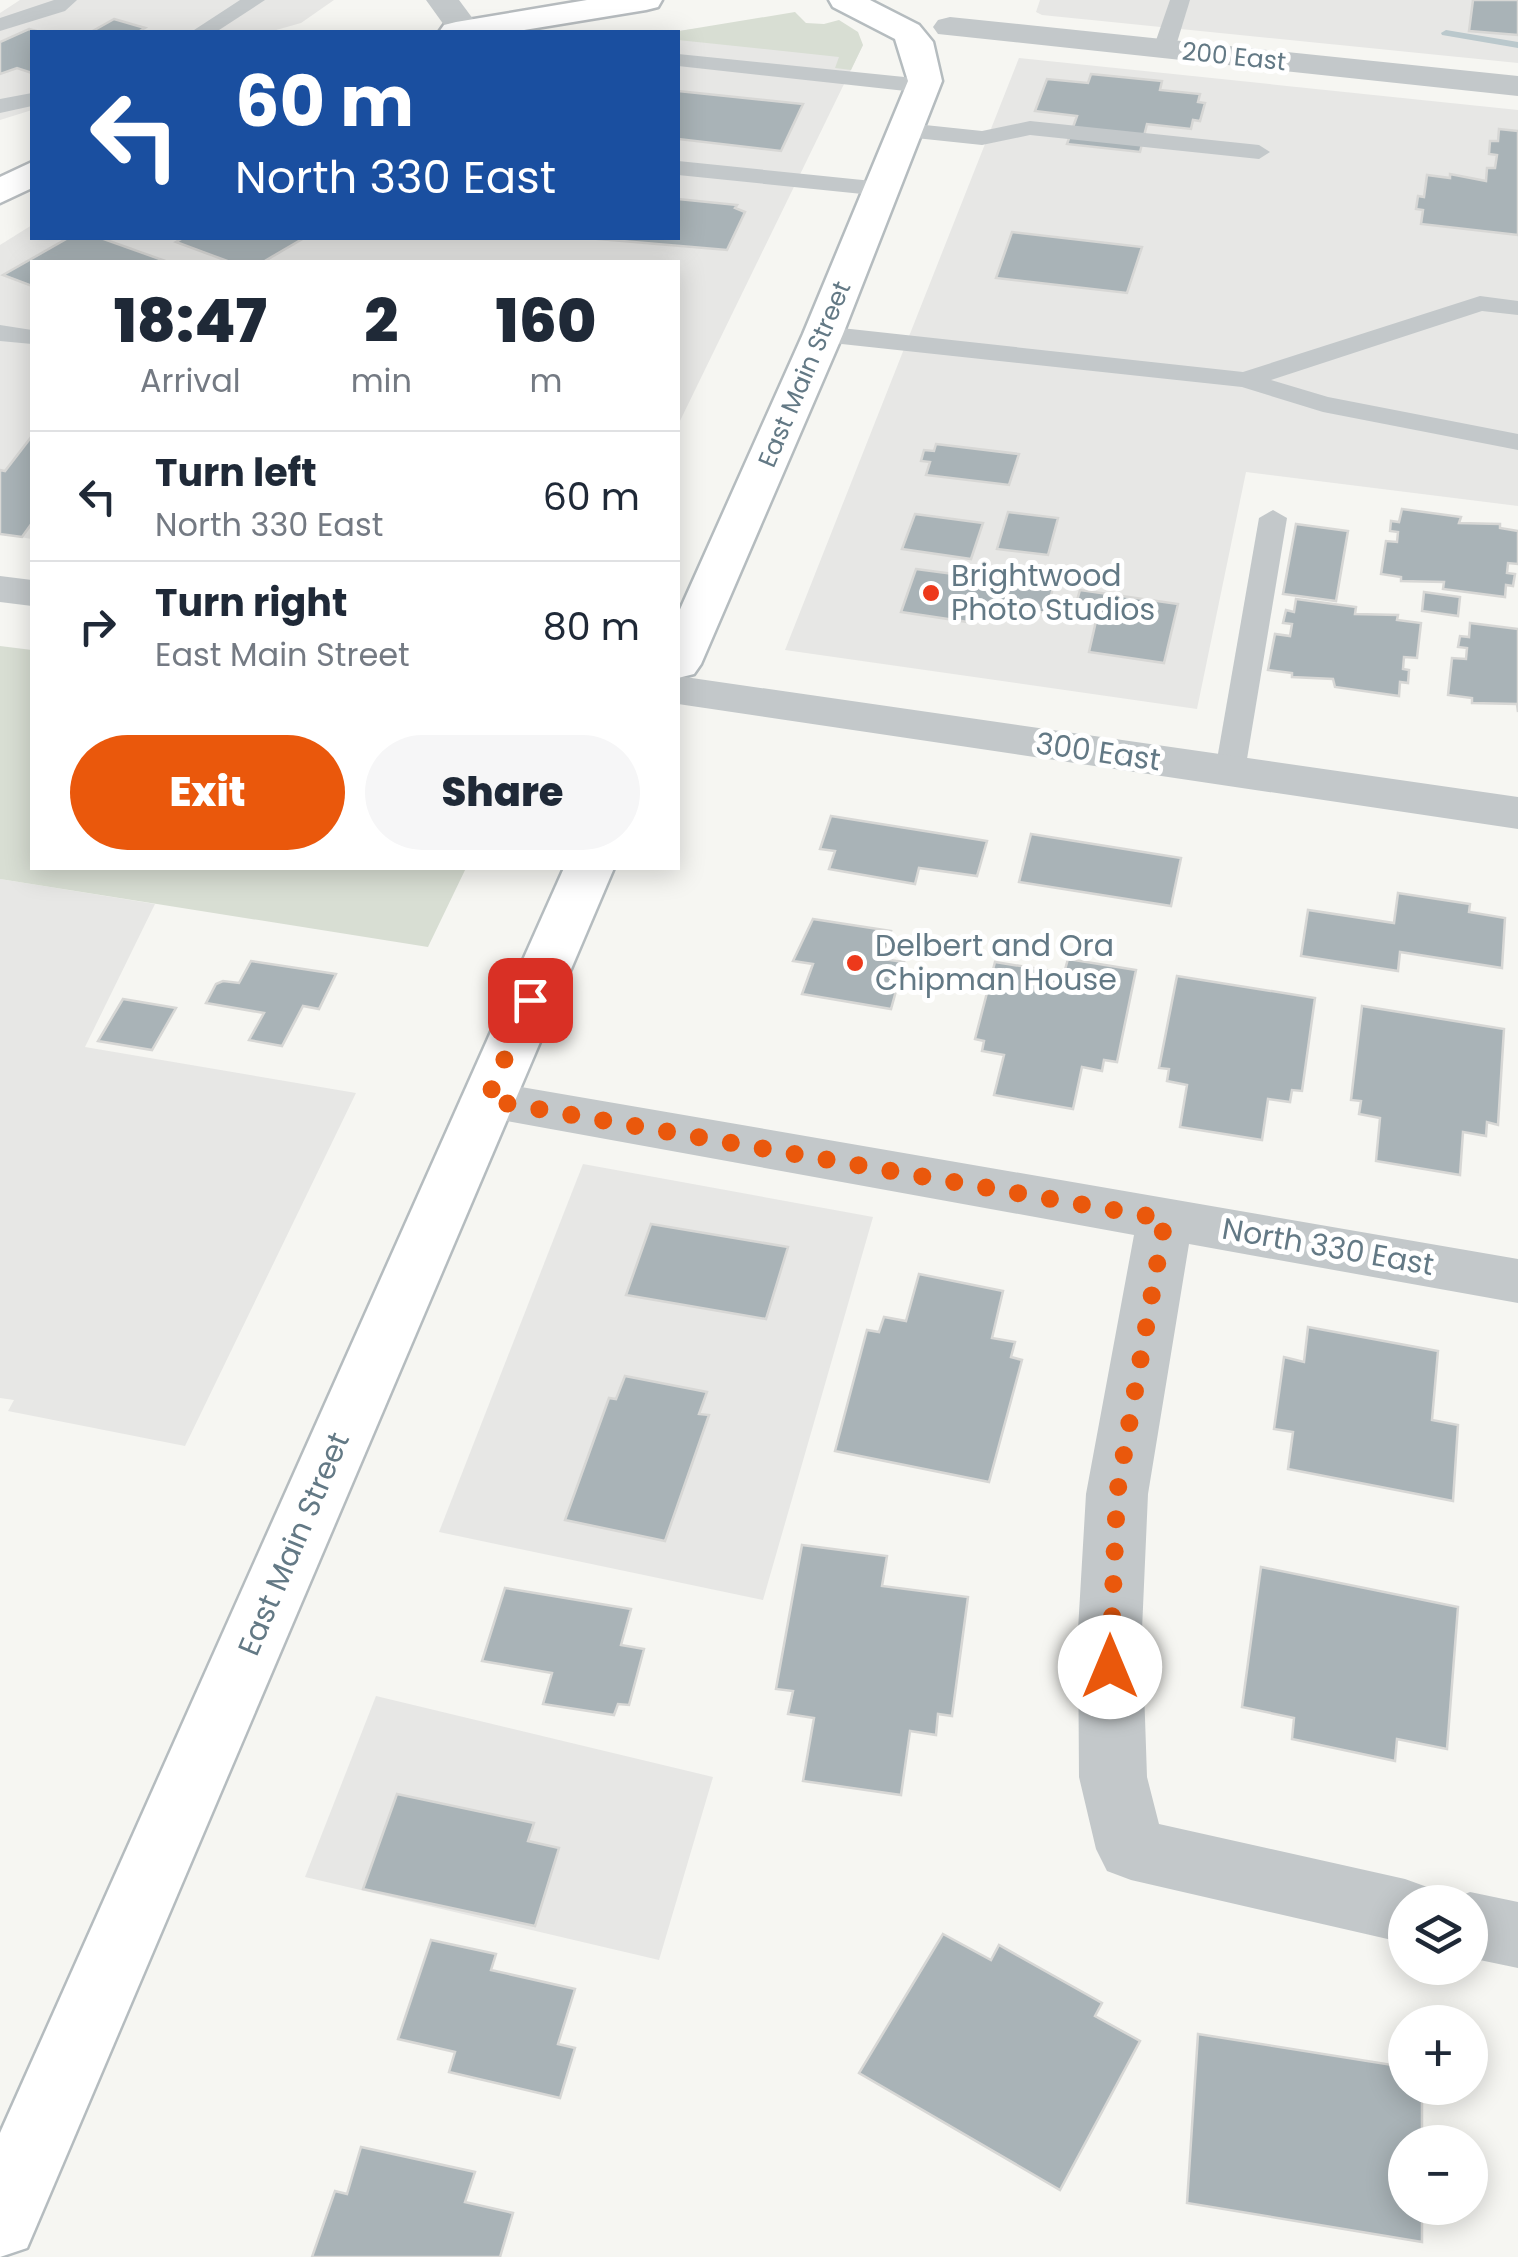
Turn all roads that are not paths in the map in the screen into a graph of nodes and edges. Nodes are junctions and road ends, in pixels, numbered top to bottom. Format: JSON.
{"nodes":[{"id":1,"x":67,"y":0,"type":"edge"},
{"id":2,"x":256,"y":0,"type":"edge"},
{"id":3,"x":442,"y":0,"type":"edge"},
{"id":4,"x":646,"y":0,"type":"edge"},
{"id":5,"x":845,"y":0,"type":"edge"},
{"id":6,"x":914,"y":0,"type":"edge"},
{"id":7,"x":1180,"y":0,"type":"edge"},
{"id":8,"x":0,"y":24,"type":"edge"},
{"id":9,"x":950,"y":28,"type":"junction"},
{"id":10,"x":205,"y":30,"type":"edge"},
{"id":11,"x":461,"y":30,"type":"edge"},
{"id":12,"x":474,"y":30,"type":"edge"},
{"id":13,"x":1164,"y":50,"type":"junction"},
{"id":14,"x":680,"y":60,"type":"edge"},
{"id":15,"x":925,"y":84,"type":"junction"},
{"id":16,"x":1518,"y":86,"type":"edge"},
{"id":17,"x":30,"y":100,"type":"edge"},
{"id":18,"x":0,"y":106,"type":"edge"},
{"id":19,"x":906,"y":130,"type":"junction"},
{"id":20,"x":1259,"y":152,"type":"dead end"},
{"id":21,"x":680,"y":168,"type":"edge"},
{"id":22,"x":30,"y":175,"type":"edge"},
{"id":23,"x":882,"y":188,"type":"junction"},
{"id":24,"x":0,"y":192,"type":"edge"},
{"id":25,"x":1518,"y":308,"type":"edge"},
{"id":26,"x":0,"y":333,"type":"edge"},
{"id":27,"x":823,"y":334,"type":"junction"},
{"id":28,"x":30,"y":337,"type":"edge"},
{"id":29,"x":1244,"y":380,"type":"junction"},
{"id":30,"x":1518,"y":442,"type":"edge"},
{"id":31,"x":1273,"y":518,"type":"dead end"},
{"id":32,"x":0,"y":588,"type":"edge"},
{"id":33,"x":30,"y":593,"type":"edge"},
{"id":34,"x":680,"y":659,"type":"edge"},
{"id":35,"x":680,"y":690,"type":"edge"},
{"id":36,"x":1230,"y":771,"type":"junction"},
{"id":37,"x":1518,"y":813,"type":"edge"},
{"id":38,"x":587,"y":870,"type":"edge"},
{"id":39,"x":487,"y":1100,"type":"junction"},
{"id":40,"x":1165,"y":1219,"type":"junction"},
{"id":41,"x":1518,"y":1280,"type":"edge"},
{"id":42,"x":1388,"y":1908,"type":"edge"},
{"id":43,"x":1488,"y":1929,"type":"edge"},
{"id":44,"x":1518,"y":1936,"type":"edge"},
{"id":45,"x":0,"y":2221,"type":"edge"}],
"edges":[{"from":1,"to":8,"type":"lane"},
{"from":2,"to":10,"type":"lane"},
{"from":3,"to":11,"type":"street"},
{"from":4,"to":12,"type":"main road"},
{"from":5,"to":15,"type":"main road"},
{"from":6,"to":9,"type":"main road"},
{"from":7,"to":13,"type":"lane"},
{"from":9,"to":13,"type":"street","name":"200 East"},
{"from":9,"to":15,"type":"main road","name":"East Main Street"},
{"from":13,"to":16,"type":"street","name":"200 East"},
{"from":14,"to":15,"type":"lane"},
{"from":15,"to":19,"type":"main road","name":"East Main Street"},
{"from":17,"to":18,"type":"lane"},
{"from":19,"to":20,"type":"lane"},
{"from":19,"to":23,"type":"main road","name":"East Main Street"},
{"from":21,"to":23,"type":"lane"},
{"from":22,"to":24,"type":"main road"},
{"from":23,"to":27,"type":"main road","name":"East Main Street"},
{"from":25,"to":29,"type":"lane"},
{"from":26,"to":28,"type":"lane"},
{"from":27,"to":29,"type":"lane"},
{"from":27,"to":34,"type":"main road","name":"East Main Street"},
{"from":29,"to":30,"type":"lane"},
{"from":31,"to":36,"type":"lane"},
{"from":32,"to":33,"type":"street"},
{"from":35,"to":36,"type":"street","name":"300 East"},
{"from":36,"to":37,"type":"street","name":"300 East"},
{"from":38,"to":39,"type":"main road","name":"East Main Street"},
{"from":39,"to":40,"type":"street","name":"North 330 East"},
{"from":39,"to":45,"type":"main road","name":"East Main Street"},
{"from":40,"to":41,"type":"street","name":"North 330 East"},
{"from":40,"to":42,"type":"street"},
{"from":43,"to":44,"type":"street"}]}
